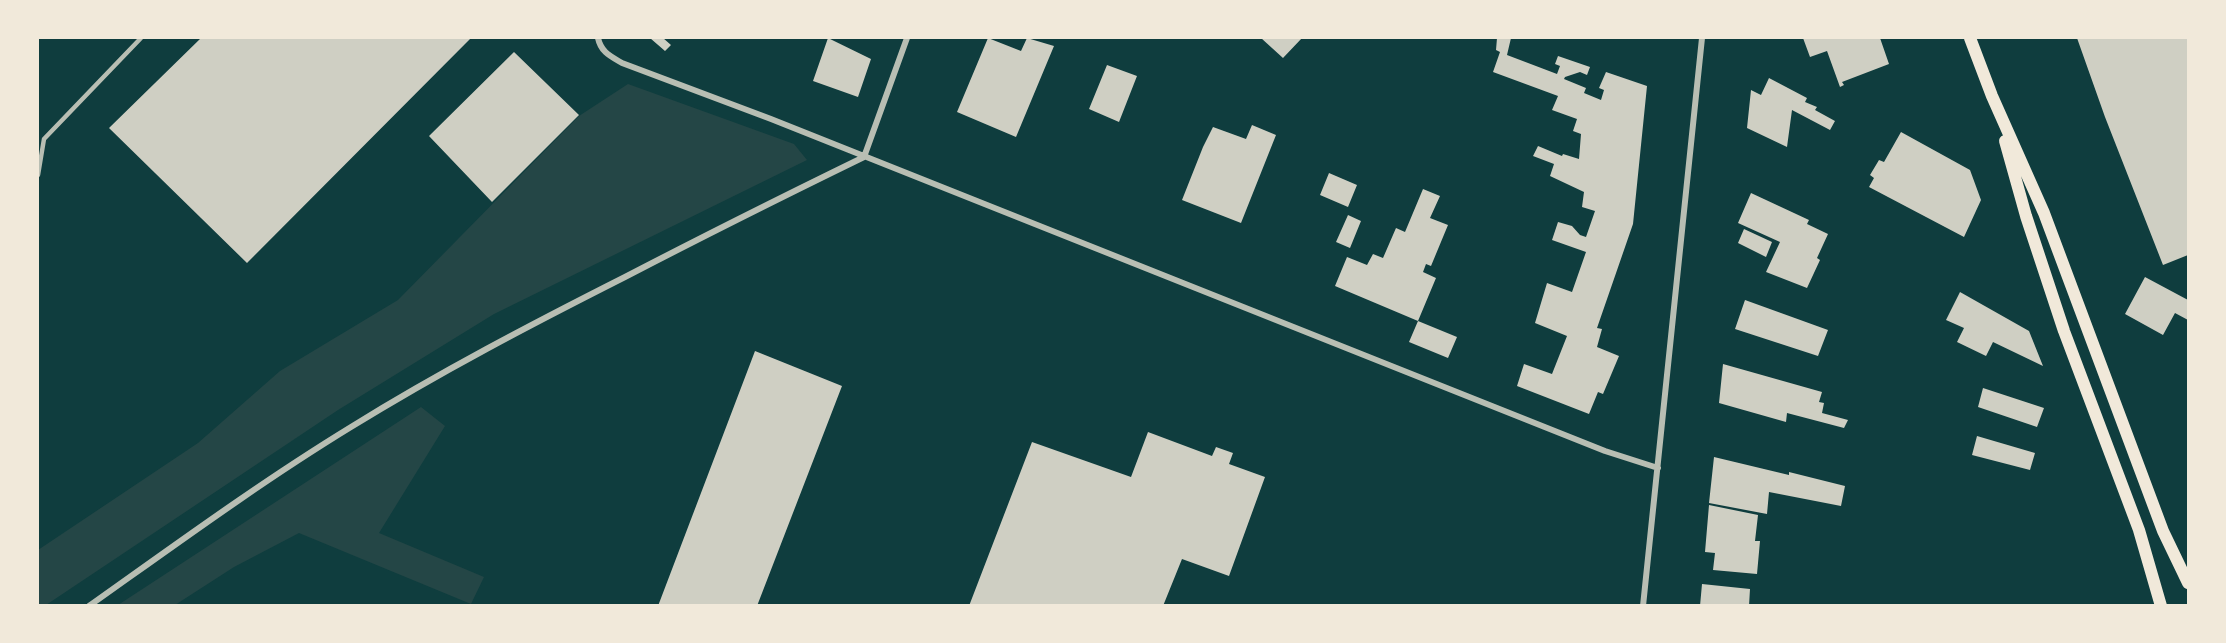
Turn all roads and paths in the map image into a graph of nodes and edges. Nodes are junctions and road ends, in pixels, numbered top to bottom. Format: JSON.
{"nodes":[{"id":1,"x":141,"y":38,"type":"edge"},
{"id":2,"x":598,"y":38,"type":"edge"},
{"id":3,"x":907,"y":38,"type":"edge"},
{"id":4,"x":1702,"y":38,"type":"edge"},
{"id":5,"x":1970,"y":38,"type":"edge"},
{"id":6,"x":1992,"y":96,"type":"junction"},
{"id":7,"x":864,"y":157,"type":"junction"},
{"id":8,"x":38,"y":175,"type":"edge"},
{"id":9,"x":1658,"y":468,"type":"junction"},
{"id":10,"x":2188,"y":583,"type":"edge"},
{"id":11,"x":89,"y":606,"type":"edge"},
{"id":12,"x":1643,"y":606,"type":"edge"},
{"id":13,"x":2161,"y":606,"type":"edge"}],
"edges":[{"from":1,"to":8,"type":"lane"},
{"from":2,"to":7,"type":"street"},
{"from":3,"to":7,"type":"street"},
{"from":4,"to":9,"type":"street"},
{"from":5,"to":6,"type":"main road"},
{"from":6,"to":10,"type":"main road"},
{"from":6,"to":13,"type":"main road"},
{"from":7,"to":9,"type":"street"},
{"from":7,"to":11,"type":"street"},
{"from":9,"to":12,"type":"street"}]}
